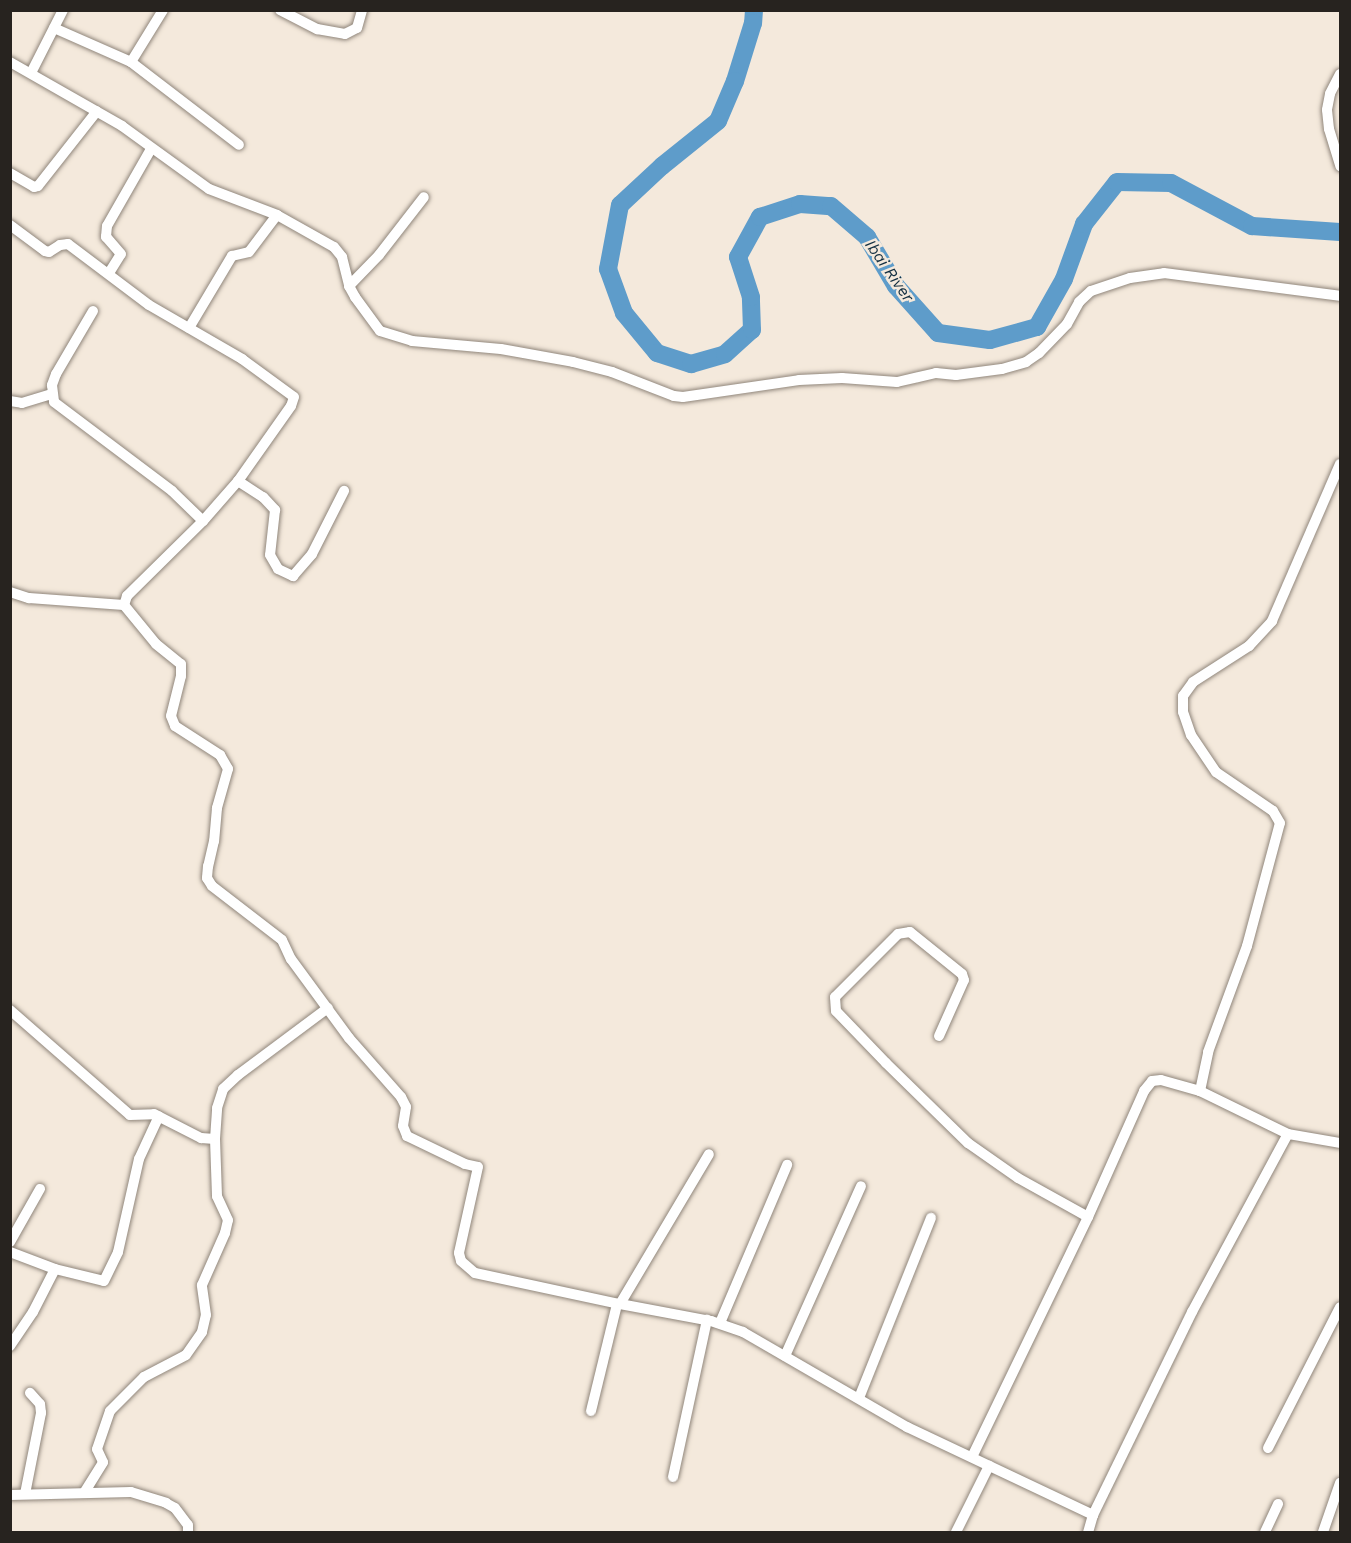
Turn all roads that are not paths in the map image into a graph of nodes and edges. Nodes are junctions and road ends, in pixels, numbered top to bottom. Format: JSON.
{"nodes":[{"id":1,"x":63,"y":10,"type":"edge"},
{"id":2,"x":163,"y":10,"type":"edge"},
{"id":3,"x":280,"y":10,"type":"edge"},
{"id":4,"x":362,"y":10,"type":"edge"},
{"id":5,"x":54,"y":28,"type":"junction"},
{"id":6,"x":10,"y":62,"type":"edge"},
{"id":7,"x":131,"y":62,"type":"junction"},
{"id":8,"x":31,"y":73,"type":"junction"},
{"id":9,"x":1341,"y":74,"type":"edge"},
{"id":10,"x":97,"y":111,"type":"junction"},
{"id":11,"x":239,"y":145,"type":"dead end"},
{"id":12,"x":151,"y":149,"type":"junction"},
{"id":13,"x":1341,"y":166,"type":"edge"},
{"id":14,"x":10,"y":174,"type":"edge"},
{"id":15,"x":424,"y":197,"type":"dead end"},
{"id":16,"x":277,"y":215,"type":"junction"},
{"id":17,"x":10,"y":225,"type":"edge"},
{"id":18,"x":109,"y":273,"type":"junction"},
{"id":19,"x":349,"y":286,"type":"junction"},
{"id":20,"x":1341,"y":296,"type":"edge"},
{"id":21,"x":93,"y":311,"type":"dead end"},
{"id":22,"x":189,"y":328,"type":"junction"},
{"id":23,"x":51,"y":394,"type":"junction"},
{"id":24,"x":10,"y":401,"type":"edge"},
{"id":25,"x":1341,"y":464,"type":"edge"},
{"id":26,"x":238,"y":481,"type":"junction"},
{"id":27,"x":344,"y":491,"type":"dead end"},
{"id":28,"x":203,"y":521,"type":"junction"},
{"id":29,"x":10,"y":592,"type":"edge"},
{"id":30,"x":124,"y":605,"type":"junction"},
{"id":31,"x":328,"y":1008,"type":"junction"},
{"id":32,"x":10,"y":1010,"type":"edge"},
{"id":33,"x":939,"y":1036,"type":"dead end"},
{"id":34,"x":1200,"y":1091,"type":"junction"},
{"id":35,"x":159,"y":1116,"type":"junction"},
{"id":36,"x":1288,"y":1134,"type":"junction"},
{"id":37,"x":214,"y":1139,"type":"junction"},
{"id":38,"x":1341,"y":1143,"type":"edge"},
{"id":39,"x":709,"y":1154,"type":"dead end"},
{"id":40,"x":787,"y":1165,"type":"dead end"},
{"id":41,"x":861,"y":1186,"type":"dead end"},
{"id":42,"x":40,"y":1189,"type":"dead end"},
{"id":43,"x":1088,"y":1217,"type":"junction"},
{"id":44,"x":931,"y":1218,"type":"dead end"},
{"id":45,"x":10,"y":1242,"type":"edge"},
{"id":46,"x":10,"y":1252,"type":"edge"},
{"id":47,"x":55,"y":1269,"type":"junction"},
{"id":48,"x":618,"y":1304,"type":"junction"},
{"id":49,"x":1341,"y":1307,"type":"edge"},
{"id":50,"x":707,"y":1320,"type":"junction"},
{"id":51,"x":720,"y":1323,"type":"junction"},
{"id":52,"x":10,"y":1346,"type":"edge"},
{"id":53,"x":785,"y":1356,"type":"junction"},
{"id":54,"x":30,"y":1393,"type":"dead end"},
{"id":55,"x":859,"y":1398,"type":"junction"},
{"id":56,"x":591,"y":1412,"type":"dead end"},
{"id":57,"x":1269,"y":1448,"type":"dead end"},
{"id":58,"x":972,"y":1457,"type":"junction"},
{"id":59,"x":990,"y":1466,"type":"junction"},
{"id":60,"x":673,"y":1477,"type":"dead end"},
{"id":61,"x":1341,"y":1483,"type":"edge"},
{"id":62,"x":84,"y":1493,"type":"junction"},
{"id":63,"x":25,"y":1494,"type":"junction"},
{"id":64,"x":10,"y":1495,"type":"edge"},
{"id":65,"x":1278,"y":1504,"type":"dead end"},
{"id":66,"x":1093,"y":1515,"type":"junction"},
{"id":67,"x":188,"y":1533,"type":"edge"},
{"id":68,"x":957,"y":1533,"type":"edge"},
{"id":69,"x":1088,"y":1533,"type":"edge"},
{"id":70,"x":1265,"y":1533,"type":"edge"},
{"id":71,"x":1323,"y":1533,"type":"edge"}],
"edges":[{"from":1,"to":5,"type":"street"},
{"from":2,"to":7,"type":"street"},
{"from":3,"to":4,"type":"street"},
{"from":5,"to":7,"type":"street"},
{"from":5,"to":8,"type":"street"},
{"from":6,"to":8,"type":"street"},
{"from":7,"to":11,"type":"street"},
{"from":8,"to":10,"type":"street"},
{"from":9,"to":13,"type":"street"},
{"from":10,"to":12,"type":"street"},
{"from":10,"to":14,"type":"street"},
{"from":12,"to":16,"type":"street"},
{"from":12,"to":18,"type":"street"},
{"from":15,"to":19,"type":"street"},
{"from":16,"to":19,"type":"street"},
{"from":16,"to":22,"type":"street"},
{"from":17,"to":18,"type":"street"},
{"from":18,"to":22,"type":"street"},
{"from":19,"to":20,"type":"street"},
{"from":21,"to":23,"type":"street"},
{"from":22,"to":26,"type":"street"},
{"from":23,"to":24,"type":"street"},
{"from":23,"to":28,"type":"street"},
{"from":25,"to":34,"type":"street"},
{"from":26,"to":27,"type":"street"},
{"from":26,"to":28,"type":"street"},
{"from":28,"to":30,"type":"street"},
{"from":29,"to":30,"type":"street"},
{"from":30,"to":31,"type":"street"},
{"from":31,"to":37,"type":"street"},
{"from":31,"to":48,"type":"street"},
{"from":32,"to":35,"type":"street"},
{"from":33,"to":43,"type":"street"},
{"from":34,"to":36,"type":"street"},
{"from":34,"to":43,"type":"street"},
{"from":35,"to":37,"type":"street"},
{"from":35,"to":47,"type":"street"},
{"from":36,"to":38,"type":"street"},
{"from":36,"to":66,"type":"street"},
{"from":37,"to":62,"type":"street"},
{"from":39,"to":48,"type":"street"},
{"from":40,"to":51,"type":"street"},
{"from":41,"to":53,"type":"street"},
{"from":42,"to":45,"type":"street"},
{"from":43,"to":58,"type":"street"},
{"from":44,"to":55,"type":"street"},
{"from":46,"to":47,"type":"street"},
{"from":47,"to":52,"type":"street"},
{"from":48,"to":50,"type":"street"},
{"from":48,"to":56,"type":"street"},
{"from":49,"to":57,"type":"street"},
{"from":50,"to":51,"type":"street"},
{"from":50,"to":60,"type":"street"},
{"from":51,"to":53,"type":"street"},
{"from":53,"to":55,"type":"street"},
{"from":54,"to":63,"type":"street"},
{"from":55,"to":58,"type":"street"},
{"from":58,"to":59,"type":"street"},
{"from":59,"to":66,"type":"street"},
{"from":59,"to":68,"type":"street"},
{"from":61,"to":71,"type":"street"},
{"from":62,"to":63,"type":"street"},
{"from":62,"to":67,"type":"street"},
{"from":63,"to":64,"type":"street"},
{"from":65,"to":70,"type":"street"},
{"from":66,"to":69,"type":"street"}]}
